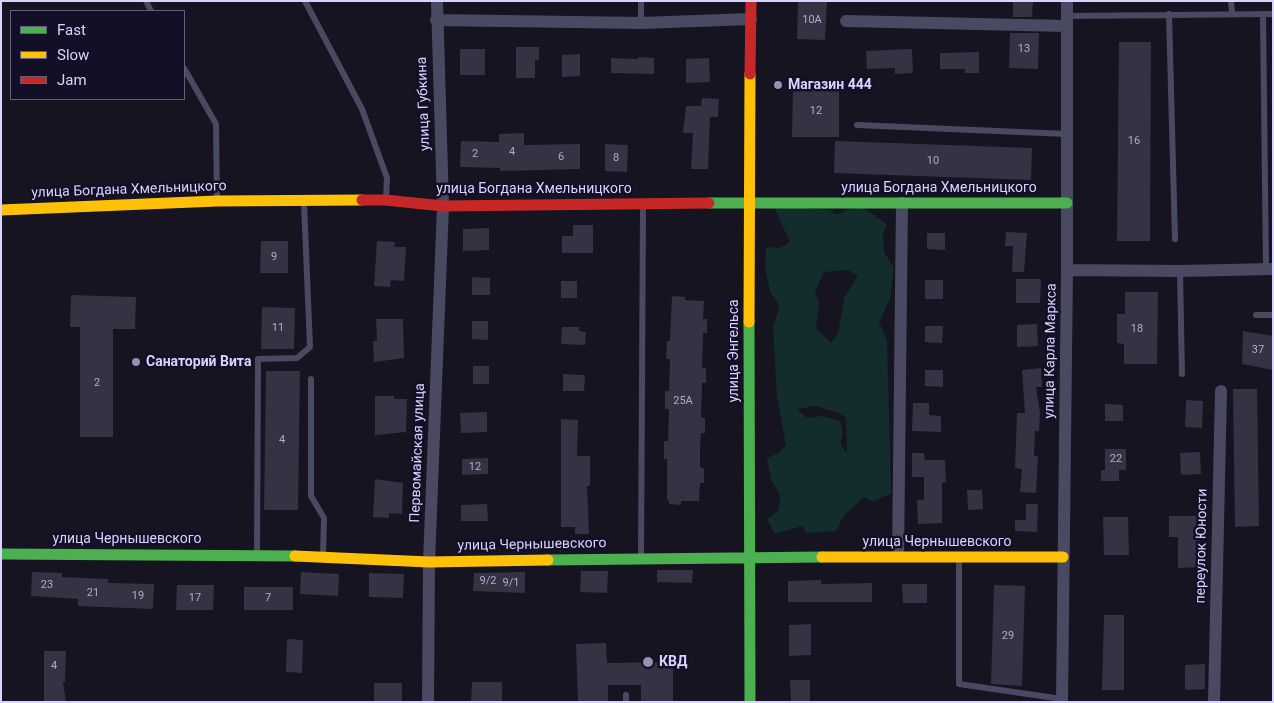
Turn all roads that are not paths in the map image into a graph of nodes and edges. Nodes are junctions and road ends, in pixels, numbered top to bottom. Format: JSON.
{"nodes":[{"id":1,"x":305,"y":1,"type":"edge"},
{"id":2,"x":437,"y":1,"type":"edge"},
{"id":3,"x":641,"y":1,"type":"edge"},
{"id":4,"x":751,"y":1,"type":"edge"},
{"id":5,"x":1067,"y":1,"type":"edge"},
{"id":6,"x":1231,"y":1,"type":"edge"},
{"id":7,"x":1232,"y":13,"type":"junction"},
{"id":8,"x":1169,"y":14,"type":"junction"},
{"id":9,"x":1263,"y":14,"type":"junction"},
{"id":10,"x":1273,"y":14,"type":"edge"},
{"id":11,"x":750,"y":19,"type":"junction"},
{"id":12,"x":436,"y":20,"type":"junction"},
{"id":13,"x":846,"y":21,"type":"dead end"},
{"id":14,"x":1066,"y":21,"type":"junction"},
{"id":15,"x":641,"y":23,"type":"junction"},
{"id":16,"x":185,"y":70,"type":"edge"},
{"id":17,"x":857,"y":125,"type":"dead end"},
{"id":18,"x":1067,"y":134,"type":"junction"},
{"id":19,"x":304,"y":200,"type":"junction"},
{"id":20,"x":386,"y":200,"type":"junction"},
{"id":21,"x":217,"y":201,"type":"junction"},
{"id":22,"x":749,"y":202,"type":"junction"},
{"id":23,"x":902,"y":203,"type":"junction"},
{"id":24,"x":1067,"y":203,"type":"junction"},
{"id":25,"x":643,"y":204,"type":"junction"},
{"id":26,"x":443,"y":206,"type":"junction"},
{"id":27,"x":1,"y":210,"type":"edge"},
{"id":28,"x":1175,"y":239,"type":"dead end"},
{"id":29,"x":1269,"y":269,"type":"edge"},
{"id":30,"x":1068,"y":270,"type":"junction"},
{"id":31,"x":1180,"y":272,"type":"junction"},
{"id":32,"x":1256,"y":315,"type":"dead end"},
{"id":33,"x":1273,"y":315,"type":"edge"},
{"id":34,"x":1182,"y":374,"type":"dead end"},
{"id":35,"x":311,"y":379,"type":"dead end"},
{"id":36,"x":1221,"y":391,"type":"dead end"},
{"id":37,"x":1,"y":554,"type":"edge"},
{"id":38,"x":257,"y":554,"type":"junction"},
{"id":39,"x":898,"y":556,"type":"junction"},
{"id":40,"x":323,"y":557,"type":"junction"},
{"id":41,"x":748,"y":557,"type":"junction"},
{"id":42,"x":959,"y":557,"type":"junction"},
{"id":43,"x":1063,"y":557,"type":"junction"},
{"id":44,"x":642,"y":559,"type":"junction"},
{"id":45,"x":429,"y":562,"type":"junction"},
{"id":46,"x":1062,"y":700,"type":"edge"},
{"id":47,"x":428,"y":702,"type":"edge"},
{"id":48,"x":750,"y":702,"type":"edge"},
{"id":49,"x":1214,"y":702,"type":"edge"}],
"edges":[{"from":1,"to":20,"type":"lane"},
{"from":2,"to":12,"type":"street","name":"улица Губкина"},
{"from":3,"to":15,"type":"lane"},
{"from":4,"to":11,"type":"street","name":"улица Энгельса"},
{"from":5,"to":14,"type":"street","name":"улица Карла Маркса"},
{"from":6,"to":7,"type":"lane"},
{"from":7,"to":8,"type":"lane"},
{"from":7,"to":9,"type":"lane"},
{"from":8,"to":14,"type":"lane"},
{"from":8,"to":28,"type":"lane"},
{"from":9,"to":10,"type":"lane"},
{"from":9,"to":29,"type":"lane"},
{"from":11,"to":15,"type":"street"},
{"from":11,"to":22,"type":"street","name":"улица Энгельса"},
{"from":12,"to":15,"type":"street"},
{"from":12,"to":26,"type":"street","name":"улица Губкина"},
{"from":13,"to":14,"type":"street"},
{"from":14,"to":18,"type":"street","name":"улица Карла Маркса"},
{"from":16,"to":21,"type":"lane"},
{"from":17,"to":18,"type":"lane"},
{"from":18,"to":24,"type":"street","name":"улица Карла Маркса"},
{"from":19,"to":20,"type":"street","name":"улица Богдана Хмельницкого"},
{"from":19,"to":21,"type":"street","name":"улица Богдана Хмельницкого"},
{"from":19,"to":38,"type":"lane"},
{"from":20,"to":26,"type":"street","name":"улица Богдана Хмельницкого"},
{"from":21,"to":27,"type":"street","name":"улица Богдана Хмельницкого"},
{"from":22,"to":23,"type":"street","name":"улица Богдана Хмельницкого"},
{"from":22,"to":25,"type":"street","name":"улица Богдана Хмельницкого"},
{"from":22,"to":41,"type":"street","name":"улица Энгельса"},
{"from":23,"to":24,"type":"street","name":"улица Богдана Хмельницкого"},
{"from":23,"to":39,"type":"street"},
{"from":24,"to":30,"type":"street","name":"улица Карла Маркса"},
{"from":25,"to":26,"type":"street","name":"улица Богдана Хмельницкого"},
{"from":25,"to":44,"type":"lane"},
{"from":26,"to":45,"type":"street","name":"Первомайская улица"},
{"from":29,"to":31,"type":"street"},
{"from":30,"to":31,"type":"street"},
{"from":30,"to":43,"type":"street","name":"улица Карла Маркса"},
{"from":31,"to":34,"type":"lane"},
{"from":32,"to":33,"type":"lane"},
{"from":35,"to":40,"type":"lane"},
{"from":36,"to":49,"type":"street","name":"переулок Юности"},
{"from":37,"to":38,"type":"street","name":"улица Чернышевского"},
{"from":38,"to":40,"type":"street","name":"улица Чернышевского"},
{"from":39,"to":41,"type":"street","name":"улица Чернышевского"},
{"from":39,"to":42,"type":"street","name":"улица Чернышевского"},
{"from":40,"to":45,"type":"street","name":"улица Чернышевского"},
{"from":41,"to":44,"type":"street","name":"улица Чернышевского"},
{"from":41,"to":48,"type":"street","name":"улица Энгельса"},
{"from":42,"to":43,"type":"street","name":"улица Чернышевского"},
{"from":42,"to":46,"type":"lane"},
{"from":43,"to":46,"type":"street","name":"улица Карла Маркса"},
{"from":44,"to":45,"type":"street","name":"улица Чернышевского"},
{"from":45,"to":47,"type":"street","name":"Первомайская улица"}]}
